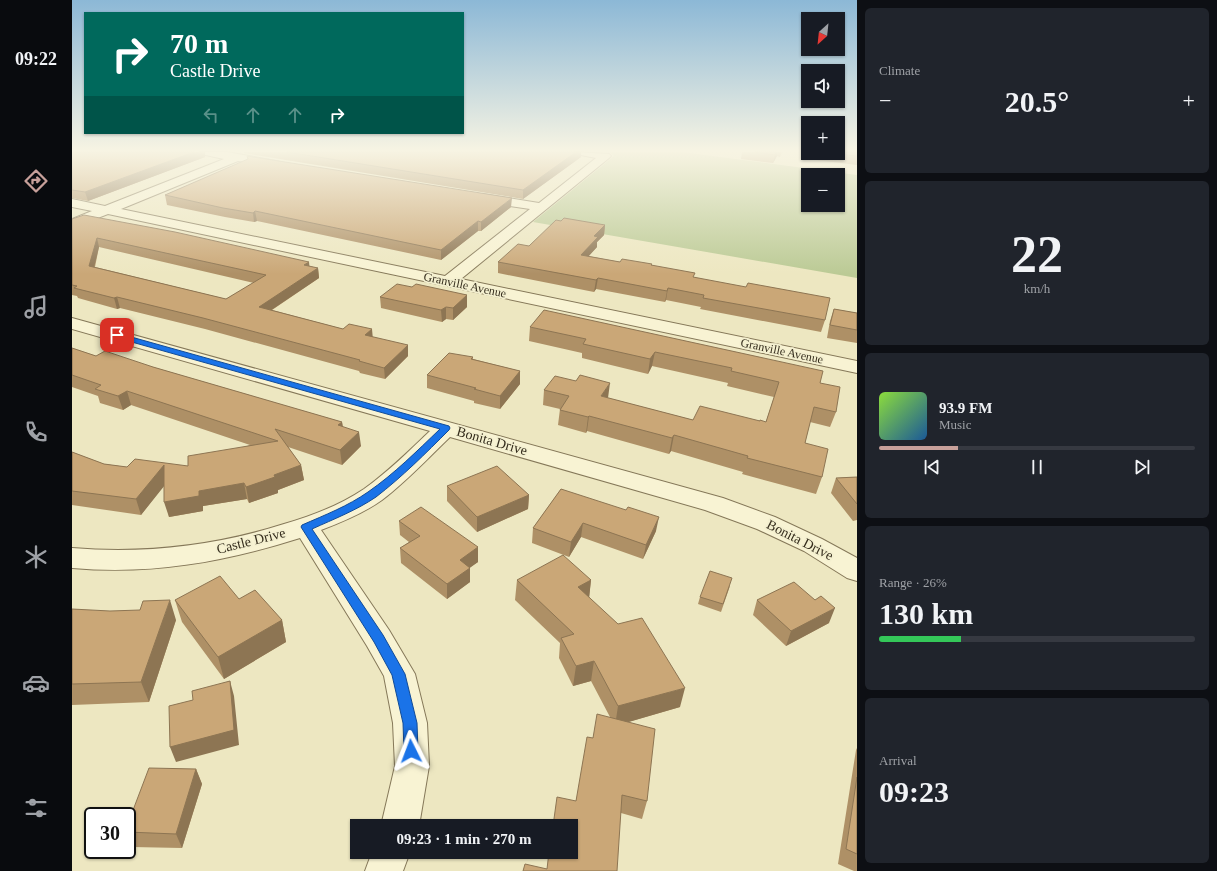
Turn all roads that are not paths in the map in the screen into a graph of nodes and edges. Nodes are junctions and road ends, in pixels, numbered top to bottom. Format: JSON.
{"nodes":[{"id":1,"x":150,"y":193,"type":"edge"},
{"id":2,"x":559,"y":193,"type":"edge"},
{"id":3,"x":470,"y":196,"type":"edge"},
{"id":4,"x":72,"y":203,"type":"edge"},
{"id":5,"x":540,"y":208,"type":"junction"},
{"id":6,"x":107,"y":210,"type":"junction"},
{"id":7,"x":72,"y":224,"type":"edge"},
{"id":8,"x":448,"y":281,"type":"junction"},
{"id":9,"x":72,"y":323,"type":"edge"},
{"id":10,"x":857,"y":367,"type":"edge"},
{"id":11,"x":446,"y":428,"type":"junction"},
{"id":12,"x":306,"y":527,"type":"junction"},
{"id":13,"x":72,"y":558,"type":"edge"},
{"id":14,"x":857,"y":571,"type":"edge"},
{"id":15,"x":401,"y":819,"type":"edge"},
{"id":16,"x":388,"y":859,"type":"edge"},
{"id":17,"x":384,"y":871,"type":"edge"}],
"edges":[{"from":1,"to":6,"type":"street"},
{"from":2,"to":5,"type":"street"},
{"from":3,"to":5,"type":"street"},
{"from":4,"to":6,"type":"street","name":"Granville Avenue"},
{"from":5,"to":8,"type":"street"},
{"from":6,"to":7,"type":"street"},
{"from":6,"to":8,"type":"street","name":"Granville Avenue"},
{"from":8,"to":10,"type":"street","name":"Granville Avenue"},
{"from":9,"to":11,"type":"street","name":"Bonita Drive"},
{"from":11,"to":12,"type":"street","name":"Castle Drive"},
{"from":11,"to":14,"type":"street","name":"Bonita Drive"},
{"from":12,"to":13,"type":"street","name":"Castle Drive"},
{"from":12,"to":15,"type":"street"},
{"from":16,"to":17,"type":"street"}]}
